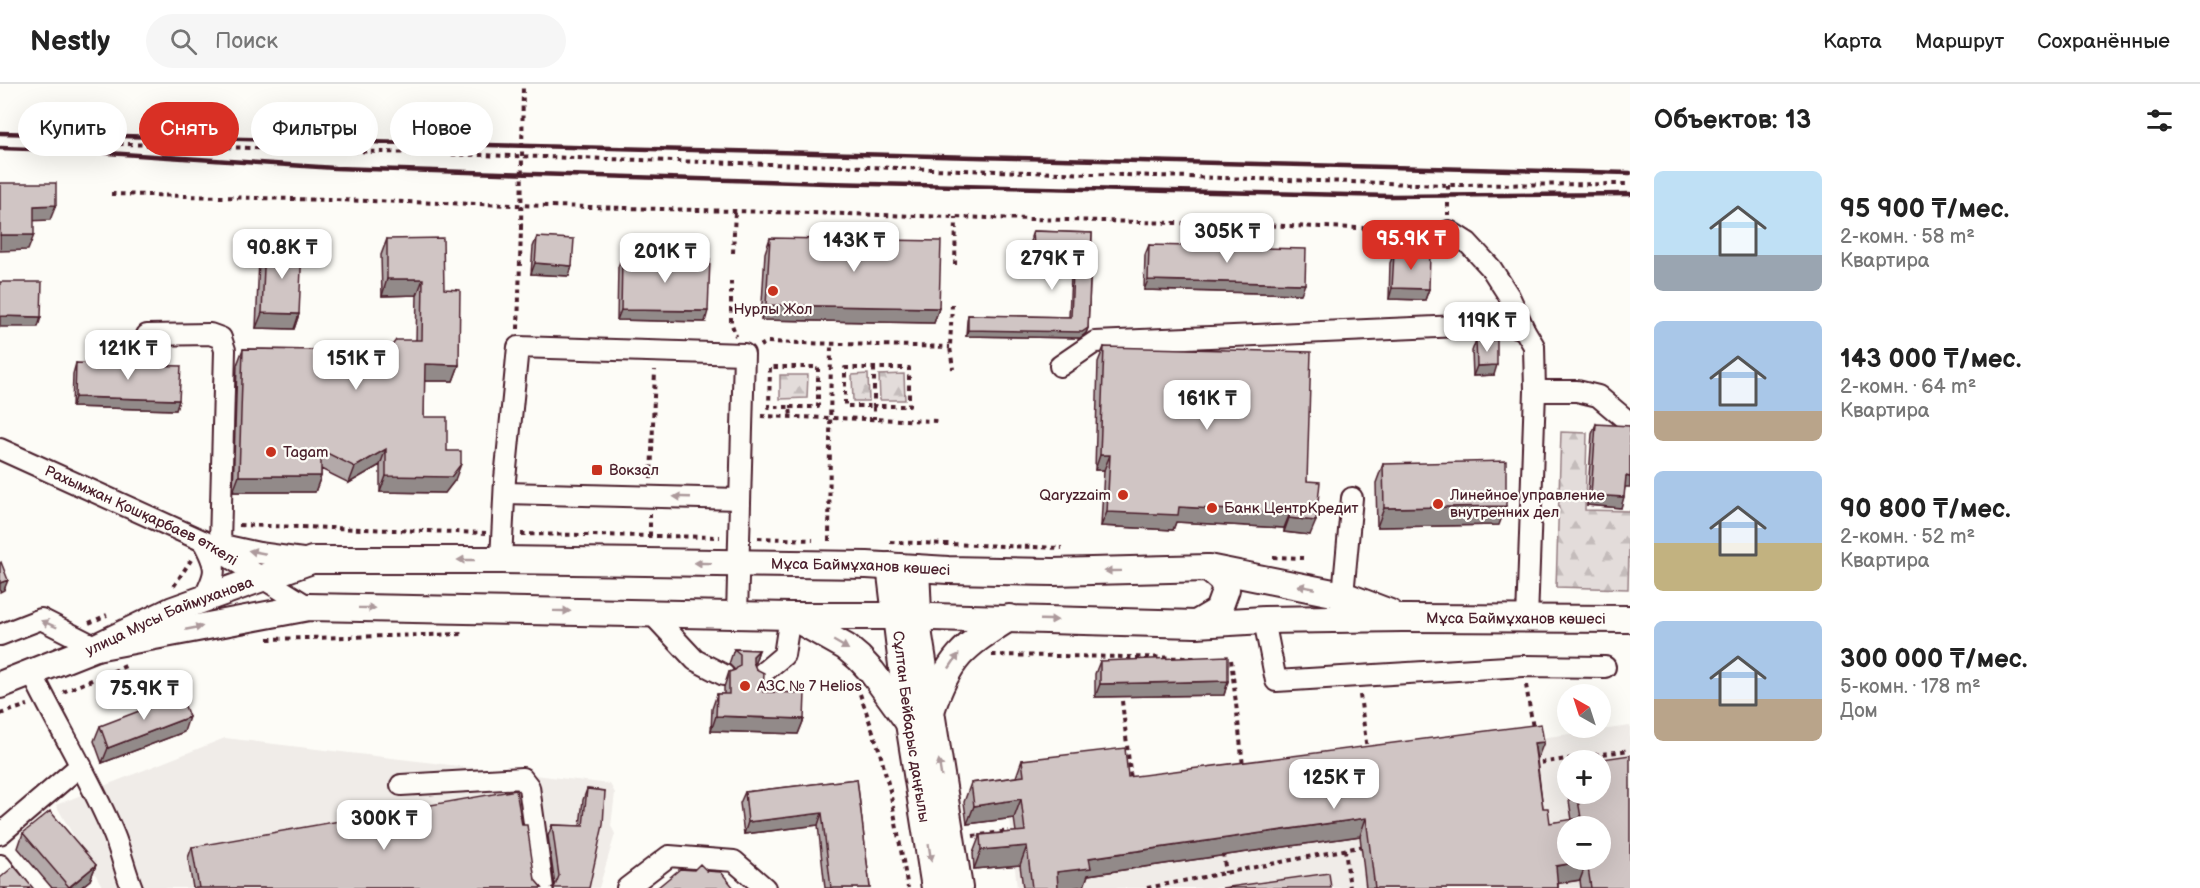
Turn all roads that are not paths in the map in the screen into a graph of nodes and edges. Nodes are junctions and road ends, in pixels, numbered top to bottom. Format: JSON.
{"nodes":[{"id":1,"x":1449,"y":231,"type":"road end"},
{"id":2,"x":1524,"y":329,"type":"junction"},
{"id":3,"x":147,"y":335,"type":"dead end"},
{"id":4,"x":1060,"y":366,"type":"dead end"},
{"id":5,"x":1535,"y":391,"type":"junction"},
{"id":6,"x":1630,"y":423,"type":"edge"},
{"id":7,"x":0,"y":448,"type":"edge"},
{"id":8,"x":505,"y":493,"type":"junction"},
{"id":9,"x":1352,"y":498,"type":"dead end"},
{"id":10,"x":740,"y":499,"type":"junction"},
{"id":11,"x":212,"y":542,"type":"junction"},
{"id":12,"x":312,"y":560,"type":"junction"},
{"id":13,"x":501,"y":560,"type":"junction"},
{"id":14,"x":739,"y":563,"type":"junction"},
{"id":15,"x":890,"y":566,"type":"junction"},
{"id":16,"x":916,"y":568,"type":"junction"},
{"id":17,"x":1208,"y":568,"type":"junction"},
{"id":18,"x":262,"y":578,"type":"junction"},
{"id":19,"x":1343,"y":594,"type":"junction"},
{"id":20,"x":203,"y":600,"type":"junction"},
{"id":21,"x":309,"y":607,"type":"junction"},
{"id":22,"x":651,"y":613,"type":"junction"},
{"id":23,"x":737,"y":615,"type":"junction"},
{"id":24,"x":790,"y":616,"type":"junction"},
{"id":25,"x":906,"y":616,"type":"junction"},
{"id":26,"x":1009,"y":618,"type":"junction"},
{"id":27,"x":1402,"y":618,"type":"junction"},
{"id":28,"x":1630,"y":619,"type":"edge"},
{"id":29,"x":1263,"y":620,"type":"junction"},
{"id":30,"x":1527,"y":620,"type":"junction"},
{"id":31,"x":1196,"y":624,"type":"junction"},
{"id":32,"x":0,"y":635,"type":"edge"},
{"id":33,"x":96,"y":647,"type":"junction"},
{"id":34,"x":1605,"y":667,"type":"dead end"},
{"id":35,"x":32,"y":673,"type":"junction"},
{"id":36,"x":724,"y":675,"type":"dead end"},
{"id":37,"x":759,"y":676,"type":"edge"},
{"id":38,"x":0,"y":685,"type":"edge"},
{"id":39,"x":920,"y":719,"type":"junction"},
{"id":40,"x":81,"y":765,"type":"junction"},
{"id":41,"x":401,"y":785,"type":"dead end"},
{"id":42,"x":0,"y":834,"type":"edge"},
{"id":43,"x":0,"y":865,"type":"edge"},
{"id":44,"x":18,"y":888,"type":"edge"},
{"id":45,"x":132,"y":888,"type":"edge"},
{"id":46,"x":543,"y":888,"type":"edge"},
{"id":47,"x":627,"y":888,"type":"edge"},
{"id":48,"x":765,"y":888,"type":"edge"},
{"id":49,"x":935,"y":888,"type":"edge"},
{"id":50,"x":959,"y":888,"type":"edge"}],
"edges":[{"from":1,"to":2,"type":"street"},
{"from":2,"to":4,"type":"street"},
{"from":2,"to":5,"type":"street"},
{"from":3,"to":11,"type":"street"},
{"from":5,"to":6,"type":"street"},
{"from":5,"to":30,"type":"street"},
{"from":7,"to":11,"type":"street","name":"Рахымжан Қошқарбаев өткелі"},
{"from":10,"to":8,"type":"street","one_way":true},
{"from":8,"to":10,"type":"street"},
{"from":8,"to":13,"type":"street"},
{"from":9,"to":19,"type":"street"},
{"from":10,"to":14,"type":"street"},
{"from":12,"to":11,"type":"street","one_way":true},
{"from":11,"to":18,"type":"street","name":"Рахымжан Қошқарбаев өткелі"},
{"from":11,"to":20,"type":"street"},
{"from":13,"to":12,"type":"main road","name":"Мұса Баймұханов көшесі","one_way":true},
{"from":12,"to":18,"type":"main road","name":"улица Мусы Баймуханова"},
{"from":14,"to":13,"type":"main road","name":"Мұса Баймұханов көшесі","one_way":true},
{"from":14,"to":15,"type":"main road","name":"Мұса Баймұханов көшесі"},
{"from":14,"to":23,"type":"street"},
{"from":15,"to":16,"type":"main road","name":"Мұса Баймұханов көшесі"},
{"from":15,"to":25,"type":"main road","name":"Сұлтан Бейбарыс даңғылы"},
{"from":17,"to":16,"type":"main road","name":"Мұса Баймұханов көшесі","one_way":true},
{"from":16,"to":25,"type":"main road","name":"Сұлтан Бейбарыс даңғылы"},
{"from":19,"to":17,"type":"main road","name":"Мұса Баймұханов көшесі","one_way":true},
{"from":17,"to":31,"type":"main road"},
{"from":18,"to":20,"type":"main road","name":"улица Мусы Баймуханова"},
{"from":18,"to":21,"type":"street","name":"Рахымжан Қошқарбаев өткелі"},
{"from":19,"to":27,"type":"main road","name":"Мұса Баймұханов көшесі"},
{"from":20,"to":33,"type":"main road","name":"улица Мусы Баймуханова"},
{"from":21,"to":22,"type":"main road","name":"Мұса Баймұханов көшесі","one_way":true},
{"from":33,"to":21,"type":"main road","name":"улица Мусы Баймуханова","one_way":true},
{"from":22,"to":23,"type":"main road","name":"Мұса Баймұханов көшесі"},
{"from":22,"to":36,"type":"street"},
{"from":23,"to":24,"type":"main road","name":"Мұса Баймұханов көшесі"},
{"from":24,"to":25,"type":"main road","name":"Мұса Баймұханов көшесі"},
{"from":24,"to":37,"type":"street"},
{"from":24,"to":39,"type":"main road","one_way":true},
{"from":25,"to":26,"type":"main road","name":"Мұса Баймұханов көшесі"},
{"from":25,"to":39,"type":"main road","name":"Сұлтан Бейбарыс даңғылы"},
{"from":26,"to":31,"type":"main road","name":"Мұса Баймұханов көшесі","one_way":true},
{"from":39,"to":26,"type":"main road","one_way":true},
{"from":27,"to":29,"type":"main road","name":"Мұса Баймұханов көшесі"},
{"from":27,"to":30,"type":"main road","name":"Мұса Баймұханов көшесі"},
{"from":28,"to":30,"type":"main road","name":"Мұса Баймұханов көшесі"},
{"from":29,"to":31,"type":"main road","name":"Мұса Баймұханов көшесі"},
{"from":29,"to":34,"type":"street"},
{"from":33,"to":32,"type":"street","one_way":true},
{"from":33,"to":35,"type":"main road"},
{"from":35,"to":38,"type":"main road"},
{"from":35,"to":40,"type":"street"},
{"from":39,"to":49,"type":"main road","name":"Сұлтан Бейбарыс даңғылы","one_way":true},
{"from":50,"to":39,"type":"main road","name":"Сұлтан Бейбарыс даңғылы","one_way":true},
{"from":40,"to":42,"type":"street"},
{"from":40,"to":45,"type":"street"},
{"from":41,"to":46,"type":"street"},
{"from":43,"to":44,"type":"street"},
{"from":47,"to":48,"type":"street"}]}
